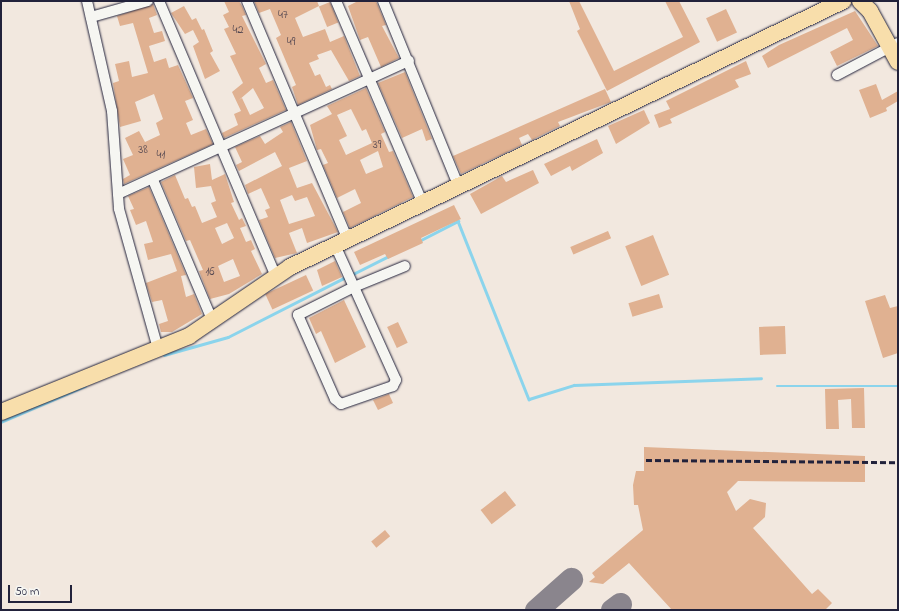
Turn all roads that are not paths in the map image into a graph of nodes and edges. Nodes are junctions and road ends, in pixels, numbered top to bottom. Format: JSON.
{"nodes":[{"id":1,"x":87,"y":1,"type":"edge"},
{"id":2,"x":148,"y":1,"type":"edge"},
{"id":3,"x":158,"y":1,"type":"edge"},
{"id":4,"x":247,"y":1,"type":"edge"},
{"id":5,"x":336,"y":1,"type":"edge"},
{"id":6,"x":383,"y":1,"type":"edge"},
{"id":7,"x":843,"y":1,"type":"edge"},
{"id":8,"x":860,"y":1,"type":"edge"},
{"id":9,"x":91,"y":17,"type":"junction"},
{"id":10,"x":894,"y":45,"type":"edge"},
{"id":11,"x":409,"y":61,"type":"junction"},
{"id":12,"x":898,"y":62,"type":"edge"},
{"id":13,"x":837,"y":75,"type":"dead end"},
{"id":14,"x":368,"y":80,"type":"junction"},
{"id":15,"x":294,"y":116,"type":"junction"},
{"id":16,"x":220,"y":149,"type":"junction"},
{"id":17,"x":153,"y":180,"type":"junction"},
{"id":18,"x":459,"y":186,"type":"junction"},
{"id":19,"x":118,"y":194,"type":"junction"},
{"id":20,"x":423,"y":204,"type":"junction"},
{"id":21,"x":342,"y":242,"type":"junction"},
{"id":22,"x":405,"y":266,"type":"dead end"},
{"id":23,"x":276,"y":276,"type":"junction"},
{"id":24,"x":354,"y":286,"type":"junction"},
{"id":25,"x":213,"y":322,"type":"junction"},
{"id":26,"x":158,"y":349,"type":"junction"},
{"id":27,"x":1,"y":412,"type":"edge"}],
"edges":[{"from":1,"to":9,"type":"street"},
{"from":2,"to":9,"type":"street"},
{"from":3,"to":16,"type":"street"},
{"from":4,"to":15,"type":"street"},
{"from":5,"to":14,"type":"street"},
{"from":6,"to":11,"type":"street"},
{"from":7,"to":18,"type":"highway"},
{"from":8,"to":10,"type":"highway"},
{"from":9,"to":19,"type":"street"},
{"from":10,"to":12,"type":"highway"},
{"from":10,"to":13,"type":"street"},
{"from":11,"to":14,"type":"street"},
{"from":11,"to":18,"type":"street"},
{"from":14,"to":15,"type":"street"},
{"from":14,"to":20,"type":"street"},
{"from":15,"to":16,"type":"street"},
{"from":15,"to":21,"type":"street"},
{"from":16,"to":17,"type":"street"},
{"from":16,"to":23,"type":"street"},
{"from":17,"to":19,"type":"street"},
{"from":17,"to":25,"type":"street"},
{"from":18,"to":20,"type":"highway"},
{"from":19,"to":26,"type":"street"},
{"from":20,"to":21,"type":"highway"},
{"from":21,"to":23,"type":"highway"},
{"from":21,"to":24,"type":"street"},
{"from":22,"to":24,"type":"street"},
{"from":23,"to":25,"type":"highway"},
{"from":24,"to":24,"type":"street"},
{"from":25,"to":26,"type":"highway"},
{"from":26,"to":27,"type":"highway"}]}
